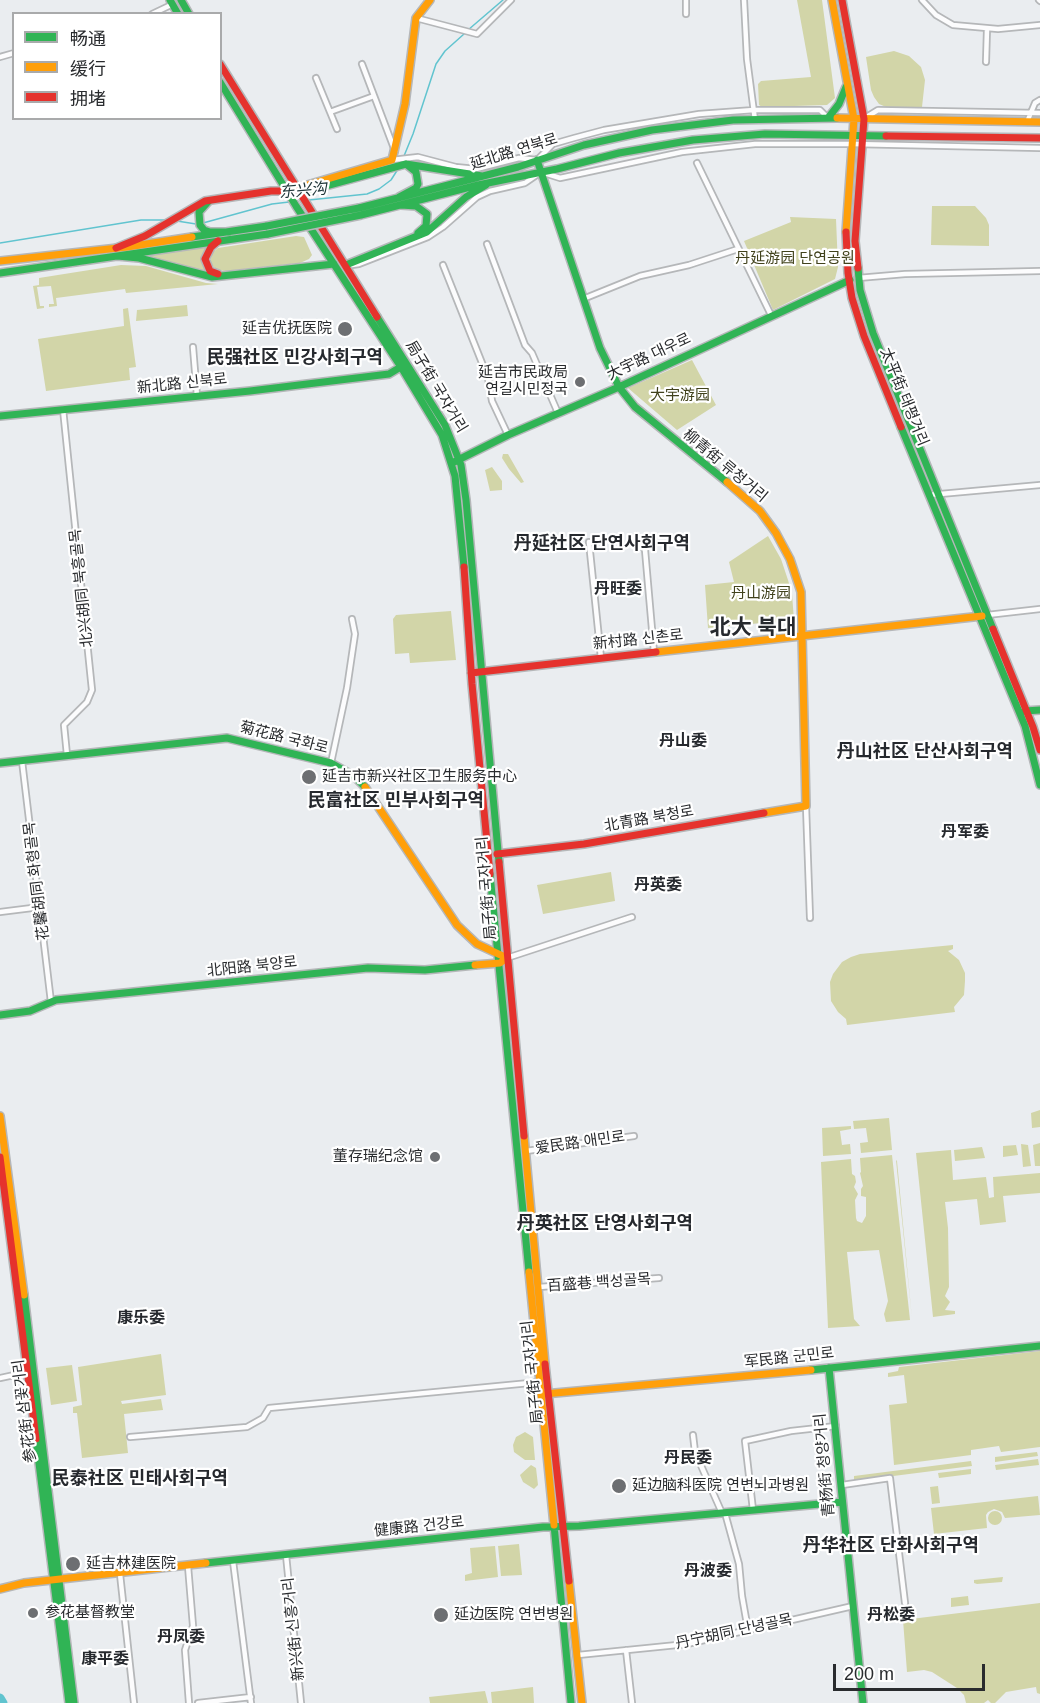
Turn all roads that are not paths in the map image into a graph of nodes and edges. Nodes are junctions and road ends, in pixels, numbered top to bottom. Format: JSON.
{"nodes":[{"id":1,"x":430,"y":0,"type":"edge"},
{"id":2,"x":511,"y":0,"type":"edge"},
{"id":3,"x":686,"y":0,"type":"edge"},
{"id":4,"x":744,"y":0,"type":"edge"},
{"id":5,"x":832,"y":0,"type":"edge"},
{"id":6,"x":842,"y":0,"type":"edge"},
{"id":7,"x":922,"y":0,"type":"edge"},
{"id":8,"x":171,"y":2,"type":"edge"},
{"id":9,"x":156,"y":12,"type":"edge"},
{"id":10,"x":686,"y":14,"type":"dead end"},
{"id":11,"x":416,"y":18,"type":"junction"},
{"id":12,"x":1040,"y":25,"type":"edge"},
{"id":13,"x":987,"y":29,"type":"junction"},
{"id":14,"x":986,"y":62,"type":"dead end"},
{"id":15,"x":362,"y":64,"type":"dead end"},
{"id":16,"x":222,"y":67,"type":"edge"},
{"id":17,"x":316,"y":78,"type":"dead end"},
{"id":18,"x":847,"y":84,"type":"junction"},
{"id":19,"x":222,"y":85,"type":"edge"},
{"id":20,"x":374,"y":96,"type":"junction"},
{"id":21,"x":1040,"y":100,"type":"edge"},
{"id":22,"x":754,"y":110,"type":"junction"},
{"id":23,"x":330,"y":112,"type":"junction"},
{"id":24,"x":1031,"y":113,"type":"junction"},
{"id":25,"x":1040,"y":113,"type":"edge"},
{"id":26,"x":828,"y":118,"type":"junction"},
{"id":27,"x":854,"y":119,"type":"junction"},
{"id":28,"x":864,"y":119,"type":"junction"},
{"id":29,"x":755,"y":120,"type":"junction"},
{"id":30,"x":1027,"y":122,"type":"junction"},
{"id":31,"x":1040,"y":122,"type":"edge"},
{"id":32,"x":337,"y":129,"type":"dead end"},
{"id":33,"x":853,"y":134,"type":"junction"},
{"id":34,"x":864,"y":134,"type":"junction"},
{"id":35,"x":1040,"y":138,"type":"edge"},
{"id":36,"x":853,"y":144,"type":"junction"},
{"id":37,"x":863,"y":144,"type":"junction"},
{"id":38,"x":1040,"y":148,"type":"edge"},
{"id":39,"x":395,"y":151,"type":"junction"},
{"id":40,"x":408,"y":160,"type":"junction"},
{"id":41,"x":537,"y":160,"type":"junction"},
{"id":42,"x":395,"y":162,"type":"junction"},
{"id":43,"x":697,"y":163,"type":"dead end"},
{"id":44,"x":540,"y":172,"type":"junction"},
{"id":45,"x":482,"y":176,"type":"junction"},
{"id":46,"x":486,"y":185,"type":"junction"},
{"id":47,"x":299,"y":192,"type":"junction"},
{"id":48,"x":288,"y":193,"type":"junction"},
{"id":49,"x":400,"y":201,"type":"junction"},
{"id":50,"x":268,"y":230,"type":"junction"},
{"id":51,"x":229,"y":232,"type":"junction"},
{"id":52,"x":218,"y":241,"type":"junction"},
{"id":53,"x":487,"y":244,"type":"dead end"},
{"id":54,"x":738,"y":249,"type":"junction"},
{"id":55,"x":116,"y":252,"type":"junction"},
{"id":56,"x":0,"y":261,"type":"edge"},
{"id":57,"x":334,"y":263,"type":"junction"},
{"id":58,"x":345,"y":264,"type":"junction"},
{"id":59,"x":443,"y":265,"type":"dead end"},
{"id":60,"x":1040,"y":271,"type":"edge"},
{"id":61,"x":0,"y":273,"type":"edge"},
{"id":62,"x":858,"y":278,"type":"junction"},
{"id":63,"x":849,"y":280,"type":"junction"},
{"id":64,"x":583,"y":299,"type":"junction"},
{"id":65,"x":771,"y":315,"type":"junction"},
{"id":66,"x":193,"y":347,"type":"dead end"},
{"id":67,"x":404,"y":365,"type":"junction"},
{"id":68,"x":619,"y":387,"type":"junction"},
{"id":69,"x":197,"y":396,"type":"junction"},
{"id":70,"x":63,"y":409,"type":"junction"},
{"id":71,"x":558,"y":413,"type":"junction"},
{"id":72,"x":0,"y":416,"type":"edge"},
{"id":73,"x":508,"y":435,"type":"junction"},
{"id":74,"x":459,"y":459,"type":"junction"},
{"id":75,"x":452,"y":463,"type":"junction"},
{"id":76,"x":1040,"y":485,"type":"edge"},
{"id":77,"x":938,"y":494,"type":"junction"},
{"id":78,"x":929,"y":495,"type":"junction"},
{"id":79,"x":636,"y":536,"type":"dead end"},
{"id":80,"x":589,"y":542,"type":"dead end"},
{"id":81,"x":1040,"y":609,"type":"edge"},
{"id":82,"x":987,"y":615,"type":"junction"},
{"id":83,"x":978,"y":616,"type":"junction"},
{"id":84,"x":352,"y":619,"type":"dead end"},
{"id":85,"x":803,"y":636,"type":"junction"},
{"id":86,"x":654,"y":652,"type":"junction"},
{"id":87,"x":601,"y":658,"type":"junction"},
{"id":88,"x":480,"y":672,"type":"junction"},
{"id":89,"x":471,"y":673,"type":"junction"},
{"id":90,"x":1040,"y":710,"type":"edge"},
{"id":91,"x":1023,"y":712,"type":"junction"},
{"id":92,"x":1030,"y":742,"type":"junction"},
{"id":93,"x":1040,"y":751,"type":"edge"},
{"id":94,"x":67,"y":755,"type":"junction"},
{"id":95,"x":22,"y":760,"type":"junction"},
{"id":96,"x":0,"y":763,"type":"edge"},
{"id":97,"x":331,"y":763,"type":"junction"},
{"id":98,"x":1040,"y":785,"type":"edge"},
{"id":99,"x":806,"y":806,"type":"junction"},
{"id":100,"x":497,"y":854,"type":"junction"},
{"id":101,"x":40,"y":907,"type":"junction"},
{"id":102,"x":0,"y":912,"type":"edge"},
{"id":103,"x":632,"y":917,"type":"dead end"},
{"id":104,"x":810,"y":918,"type":"dead end"},
{"id":105,"x":499,"y":953,"type":"junction"},
{"id":106,"x":507,"y":958,"type":"junction"},
{"id":107,"x":500,"y":963,"type":"junction"},
{"id":108,"x":51,"y":1002,"type":"junction"},
{"id":109,"x":0,"y":1016,"type":"edge"},
{"id":110,"x":0,"y":1116,"type":"edge"},
{"id":111,"x":634,"y":1136,"type":"dead end"},
{"id":112,"x":526,"y":1151,"type":"junction"},
{"id":113,"x":0,"y":1157,"type":"edge"},
{"id":114,"x":659,"y":1278,"type":"dead end"},
{"id":115,"x":539,"y":1287,"type":"junction"},
{"id":116,"x":1040,"y":1346,"type":"edge"},
{"id":117,"x":830,"y":1368,"type":"junction"},
{"id":118,"x":28,"y":1372,"type":"junction"},
{"id":119,"x":0,"y":1377,"type":"edge"},
{"id":120,"x":540,"y":1382,"type":"junction"},
{"id":121,"x":545,"y":1394,"type":"junction"},
{"id":122,"x":836,"y":1426,"type":"junction"},
{"id":123,"x":693,"y":1435,"type":"dead end"},
{"id":124,"x":130,"y":1437,"type":"dead end"},
{"id":125,"x":842,"y":1485,"type":"junction"},
{"id":126,"x":842,"y":1502,"type":"junction"},
{"id":127,"x":753,"y":1510,"type":"junction"},
{"id":128,"x":723,"y":1513,"type":"junction"},
{"id":129,"x":564,"y":1525,"type":"junction"},
{"id":130,"x":553,"y":1526,"type":"junction"},
{"id":131,"x":286,"y":1555,"type":"junction"},
{"id":132,"x":233,"y":1561,"type":"junction"},
{"id":133,"x":188,"y":1566,"type":"junction"},
{"id":134,"x":120,"y":1574,"type":"junction"},
{"id":135,"x":57,"y":1580,"type":"junction"},
{"id":136,"x":0,"y":1589,"type":"edge"},
{"id":137,"x":905,"y":1603,"type":"dead end"},
{"id":138,"x":853,"y":1606,"type":"junction"},
{"id":139,"x":748,"y":1630,"type":"junction"},
{"id":140,"x":626,"y":1650,"type":"junction"},
{"id":141,"x":578,"y":1655,"type":"junction"},
{"id":142,"x":251,"y":1700,"type":"edge"},
{"id":143,"x":69,"y":1703,"type":"edge"},
{"id":144,"x":74,"y":1703,"type":"edge"},
{"id":145,"x":134,"y":1703,"type":"edge"},
{"id":146,"x":189,"y":1703,"type":"edge"},
{"id":147,"x":198,"y":1703,"type":"edge"},
{"id":148,"x":301,"y":1703,"type":"edge"},
{"id":149,"x":572,"y":1703,"type":"edge"},
{"id":150,"x":582,"y":1703,"type":"edge"},
{"id":151,"x":632,"y":1703,"type":"edge"},
{"id":152,"x":863,"y":1703,"type":"edge"}],
"edges":[{"from":1,"to":11,"type":"main road"},
{"from":2,"to":11,"type":"street"},
{"from":3,"to":10,"type":"street"},
{"from":4,"to":22,"type":"street"},
{"from":5,"to":18,"type":"main road","name":"太平街 태평거리"},
{"from":6,"to":28,"type":"main road","name":"太平街 태평거리"},
{"from":7,"to":13,"type":"street"},
{"from":8,"to":9,"type":"street"},
{"from":11,"to":39,"type":"main road"},
{"from":12,"to":13,"type":"street"},
{"from":13,"to":14,"type":"street"},
{"from":15,"to":20,"type":"street"},
{"from":16,"to":47,"type":"main road","name":"局子街 국자거리"},
{"from":17,"to":23,"type":"street"},
{"from":18,"to":26,"type":"main road"},
{"from":18,"to":27,"type":"main road","name":"太平街 태평거리"},
{"from":19,"to":48,"type":"main road","name":"局子街 국자거리"},
{"from":20,"to":23,"type":"street"},
{"from":20,"to":39,"type":"street"},
{"from":21,"to":24,"type":"street"},
{"from":22,"to":26,"type":"street"},
{"from":22,"to":29,"type":"street"},
{"from":22,"to":41,"type":"street"},
{"from":23,"to":32,"type":"street"},
{"from":24,"to":25,"type":"street"},
{"from":24,"to":28,"type":"street"},
{"from":24,"to":30,"type":"street"},
{"from":26,"to":27,"type":"main road","name":"延北路 연북로"},
{"from":26,"to":29,"type":"main road","name":"延北路 연북로"},
{"from":27,"to":28,"type":"main road","name":"延北路 연북로"},
{"from":27,"to":33,"type":"main road","name":"太平街 태평거리"},
{"from":28,"to":30,"type":"main road","name":"延北路 연북로"},
{"from":28,"to":34,"type":"main road","name":"太平街 태평거리"},
{"from":29,"to":41,"type":"main road","name":"延北路 연북로"},
{"from":30,"to":31,"type":"main road","name":"延北路 연북로"},
{"from":33,"to":34,"type":"main road","name":"延北路 연북로"},
{"from":33,"to":36,"type":"main road","name":"太平街 태평거리"},
{"from":33,"to":44,"type":"main road","name":"延北路 연북로"},
{"from":34,"to":35,"type":"main road","name":"延北路 연북로"},
{"from":34,"to":37,"type":"main road","name":"太平街 태평거리"},
{"from":36,"to":37,"type":"street"},
{"from":36,"to":44,"type":"street"},
{"from":36,"to":63,"type":"main road","name":"太平街 태평거리"},
{"from":37,"to":38,"type":"street"},
{"from":37,"to":62,"type":"main road","name":"太平街 태평거리"},
{"from":39,"to":42,"type":"main road"},
{"from":40,"to":41,"type":"street"},
{"from":40,"to":42,"type":"main road"},
{"from":40,"to":45,"type":"main road"},
{"from":40,"to":49,"type":"main road"},
{"from":41,"to":44,"type":"main road","name":"柳青街 류청거리"},
{"from":41,"to":45,"type":"main road","name":"延北路 연북로"},
{"from":42,"to":47,"type":"main road"},
{"from":43,"to":54,"type":"street"},
{"from":44,"to":46,"type":"main road","name":"延北路 연북로"},
{"from":44,"to":58,"type":"street"},
{"from":44,"to":64,"type":"main road","name":"柳青街 류청거리"},
{"from":45,"to":49,"type":"main road","name":"延北路 연북로"},
{"from":46,"to":49,"type":"main road","name":"延北路 연북로"},
{"from":46,"to":58,"type":"main road"},
{"from":47,"to":48,"type":"main road"},
{"from":47,"to":58,"type":"main road","name":"局子街 국자거리"},
{"from":48,"to":51,"type":"main road"},
{"from":48,"to":55,"type":"main road"},
{"from":48,"to":57,"type":"main road","name":"局子街 국자거리"},
{"from":49,"to":50,"type":"main road","name":"延北路 연북로","bridge":true},
{"from":49,"to":58,"type":"main road"},
{"from":50,"to":51,"type":"main road","name":"延北路 연북로"},
{"from":50,"to":52,"type":"main road","name":"延北路 연북로"},
{"from":51,"to":55,"type":"main road","name":"延北路 연북로"},
{"from":52,"to":55,"type":"main road","name":"延北路 연북로"},
{"from":52,"to":57,"type":"main road"},
{"from":53,"to":71,"type":"street"},
{"from":54,"to":64,"type":"street"},
{"from":54,"to":65,"type":"street"},
{"from":55,"to":56,"type":"main road","name":"延北路 연북로"},
{"from":55,"to":57,"type":"main road"},
{"from":55,"to":61,"type":"main road","name":"延北路 연북로"},
{"from":57,"to":67,"type":"main road","name":"局子街 국자거리"},
{"from":58,"to":67,"type":"main road","name":"局子街 국자거리"},
{"from":59,"to":73,"type":"street"},
{"from":60,"to":62,"type":"street"},
{"from":62,"to":63,"type":"main road","name":"大宇路 대우로"},
{"from":62,"to":77,"type":"main road","name":"太平街 태평거리"},
{"from":63,"to":65,"type":"main road","name":"大宇路 대우로"},
{"from":63,"to":78,"type":"main road","name":"太平街 태평거리"},
{"from":64,"to":68,"type":"main road","name":"柳青街 류청거리"},
{"from":65,"to":68,"type":"main road","name":"大宇路 대우로"},
{"from":66,"to":69,"type":"street"},
{"from":67,"to":69,"type":"main road","name":"新北路 신북로"},
{"from":67,"to":74,"type":"main road","name":"局子街 국자거리"},
{"from":67,"to":75,"type":"main road","name":"局子街 국자거리"},
{"from":68,"to":71,"type":"main road","name":"大宇路 대우로"},
{"from":68,"to":85,"type":"main road","name":"柳青街 류청거리"},
{"from":69,"to":70,"type":"main road","name":"新北路 신북로"},
{"from":70,"to":72,"type":"main road","name":"新北路 신북로"},
{"from":70,"to":94,"type":"street","name":"北兴胡同 북흥골목"},
{"from":71,"to":73,"type":"main road","name":"大宇路 대우로"},
{"from":73,"to":74,"type":"main road","name":"大宇路 대우로"},
{"from":74,"to":75,"type":"main road","name":"大宇路 대우로"},
{"from":74,"to":88,"type":"main road","name":"局子街 국자거리"},
{"from":75,"to":89,"type":"main road","name":"局子街 국자거리"},
{"from":76,"to":77,"type":"street"},
{"from":77,"to":78,"type":"street"},
{"from":77,"to":82,"type":"main road","name":"太平街 태평거리"},
{"from":78,"to":83,"type":"main road","name":"太平街 태평거리"},
{"from":79,"to":86,"type":"street"},
{"from":80,"to":87,"type":"street"},
{"from":81,"to":82,"type":"street"},
{"from":82,"to":83,"type":"main road","name":"新村路 신촌로"},
{"from":82,"to":91,"type":"main road","name":"太平街 태평거리"},
{"from":83,"to":85,"type":"main road","name":"新村路 신촌로"},
{"from":83,"to":91,"type":"main road","name":"太平街 태평거리"},
{"from":84,"to":97,"type":"street"},
{"from":85,"to":86,"type":"main road","name":"新村路 신촌로"},
{"from":85,"to":99,"type":"main road","name":"柳青街 류청거리"},
{"from":86,"to":87,"type":"main road","name":"新村路 신촌로"},
{"from":87,"to":88,"type":"main road","name":"新村路 신촌로"},
{"from":88,"to":89,"type":"main road","name":"新村路 신촌로"},
{"from":88,"to":100,"type":"main road","name":"局子街 국자거리"},
{"from":89,"to":105,"type":"main road","name":"局子街 국자거리"},
{"from":90,"to":91,"type":"main road"},
{"from":91,"to":92,"type":"main road","name":"太平街 태평거리"},
{"from":91,"to":93,"type":"main road","name":"太平街 태평거리"},
{"from":92,"to":93,"type":"main road"},
{"from":92,"to":98,"type":"main road","name":"太平街 태평거리"},
{"from":94,"to":95,"type":"main road","name":"菊花路 국화로"},
{"from":94,"to":97,"type":"main road","name":"菊花路 국화로"},
{"from":95,"to":96,"type":"main road","name":"菊花路 국화로"},
{"from":95,"to":101,"type":"street","name":"花馨胡同 화형골목"},
{"from":97,"to":105,"type":"main road","name":"菊花路 국화로"},
{"from":99,"to":100,"type":"main road","name":"北青路 북청로"},
{"from":99,"to":104,"type":"street"},
{"from":100,"to":106,"type":"main road","name":"局子街 국자거리"},
{"from":101,"to":102,"type":"street"},
{"from":101,"to":108,"type":"street","name":"花馨胡同 화형골목"},
{"from":103,"to":106,"type":"street"},
{"from":105,"to":106,"type":"main road","name":"菊花路 국화로"},
{"from":105,"to":107,"type":"main road","name":"局子街 국자거리"},
{"from":106,"to":107,"type":"main road"},
{"from":106,"to":112,"type":"main road","name":"局子街 국자거리"},
{"from":107,"to":108,"type":"main road","name":"北阳路 북양로"},
{"from":107,"to":120,"type":"main road","name":"局子街 국자거리"},
{"from":108,"to":109,"type":"main road","name":"北阳路 북양로"},
{"from":110,"to":135,"type":"main road","name":"参花街 삼꽃거리"},
{"from":111,"to":112,"type":"street","name":"爱民路 애민로"},
{"from":112,"to":115,"type":"main road","name":"局子街 국자거리"},
{"from":113,"to":118,"type":"main road","name":"参花街 삼꽃거리"},
{"from":114,"to":115,"type":"street","name":"百盛巷 백성골목"},
{"from":115,"to":121,"type":"main road","name":"局子街 국자거리"},
{"from":116,"to":117,"type":"main road","name":"军民路 군민로"},
{"from":117,"to":121,"type":"main road","name":"军民路 군민로"},
{"from":117,"to":122,"type":"main road","name":"青杨街 청양거리"},
{"from":118,"to":119,"type":"street"},
{"from":118,"to":135,"type":"main road","name":"参花街 삼꽃거리"},
{"from":120,"to":121,"type":"main road","name":"局子街 국자거리"},
{"from":120,"to":124,"type":"street"},
{"from":121,"to":129,"type":"main road","name":"局子街 국자거리"},
{"from":121,"to":130,"type":"main road","name":"局子街 국자거리"},
{"from":122,"to":125,"type":"main road","name":"青杨街 청양거리"},
{"from":122,"to":127,"type":"street"},
{"from":123,"to":128,"type":"street"},
{"from":125,"to":126,"type":"main road","name":"青杨街 청양거리"},
{"from":125,"to":137,"type":"street"},
{"from":126,"to":127,"type":"main road","name":"健康路 건강로"},
{"from":126,"to":138,"type":"main road","name":"青杨街 청양거리"},
{"from":127,"to":128,"type":"main road","name":"健康路 건강로"},
{"from":128,"to":129,"type":"main road","name":"健康路 건강로"},
{"from":128,"to":139,"type":"street"},
{"from":129,"to":130,"type":"main road","name":"健康路 건강로"},
{"from":129,"to":141,"type":"main road","name":"局子街 국자거리"},
{"from":130,"to":131,"type":"main road","name":"健康路 건강로"},
{"from":130,"to":149,"type":"main road","name":"局子街 국자거리"},
{"from":131,"to":132,"type":"main road","name":"健康路 건강로"},
{"from":131,"to":148,"type":"street","name":"新兴街 신흥거리"},
{"from":132,"to":133,"type":"main road","name":"健康路 건강로"},
{"from":132,"to":142,"type":"street"},
{"from":133,"to":134,"type":"main road","name":"健康路 건강로"},
{"from":133,"to":146,"type":"street"},
{"from":134,"to":135,"type":"main road","name":"健康路 건강로"},
{"from":134,"to":145,"type":"street"},
{"from":135,"to":136,"type":"main road","name":"健康路 건강로"},
{"from":135,"to":143,"type":"main road","name":"参花街 삼꽃거리"},
{"from":135,"to":144,"type":"main road","name":"参花街 삼꽃거리"},
{"from":138,"to":139,"type":"street","name":"丹宁胡同 단녕골목"},
{"from":138,"to":152,"type":"main road","name":"青杨街 청양거리"},
{"from":139,"to":140,"type":"street","name":"丹宁胡同 단녕골목"},
{"from":140,"to":141,"type":"street","name":"丹宁胡同 단녕골목"},
{"from":140,"to":151,"type":"street"},
{"from":141,"to":150,"type":"main road","name":"局子街 국자거리"},
{"from":142,"to":147,"type":"street"}]}
